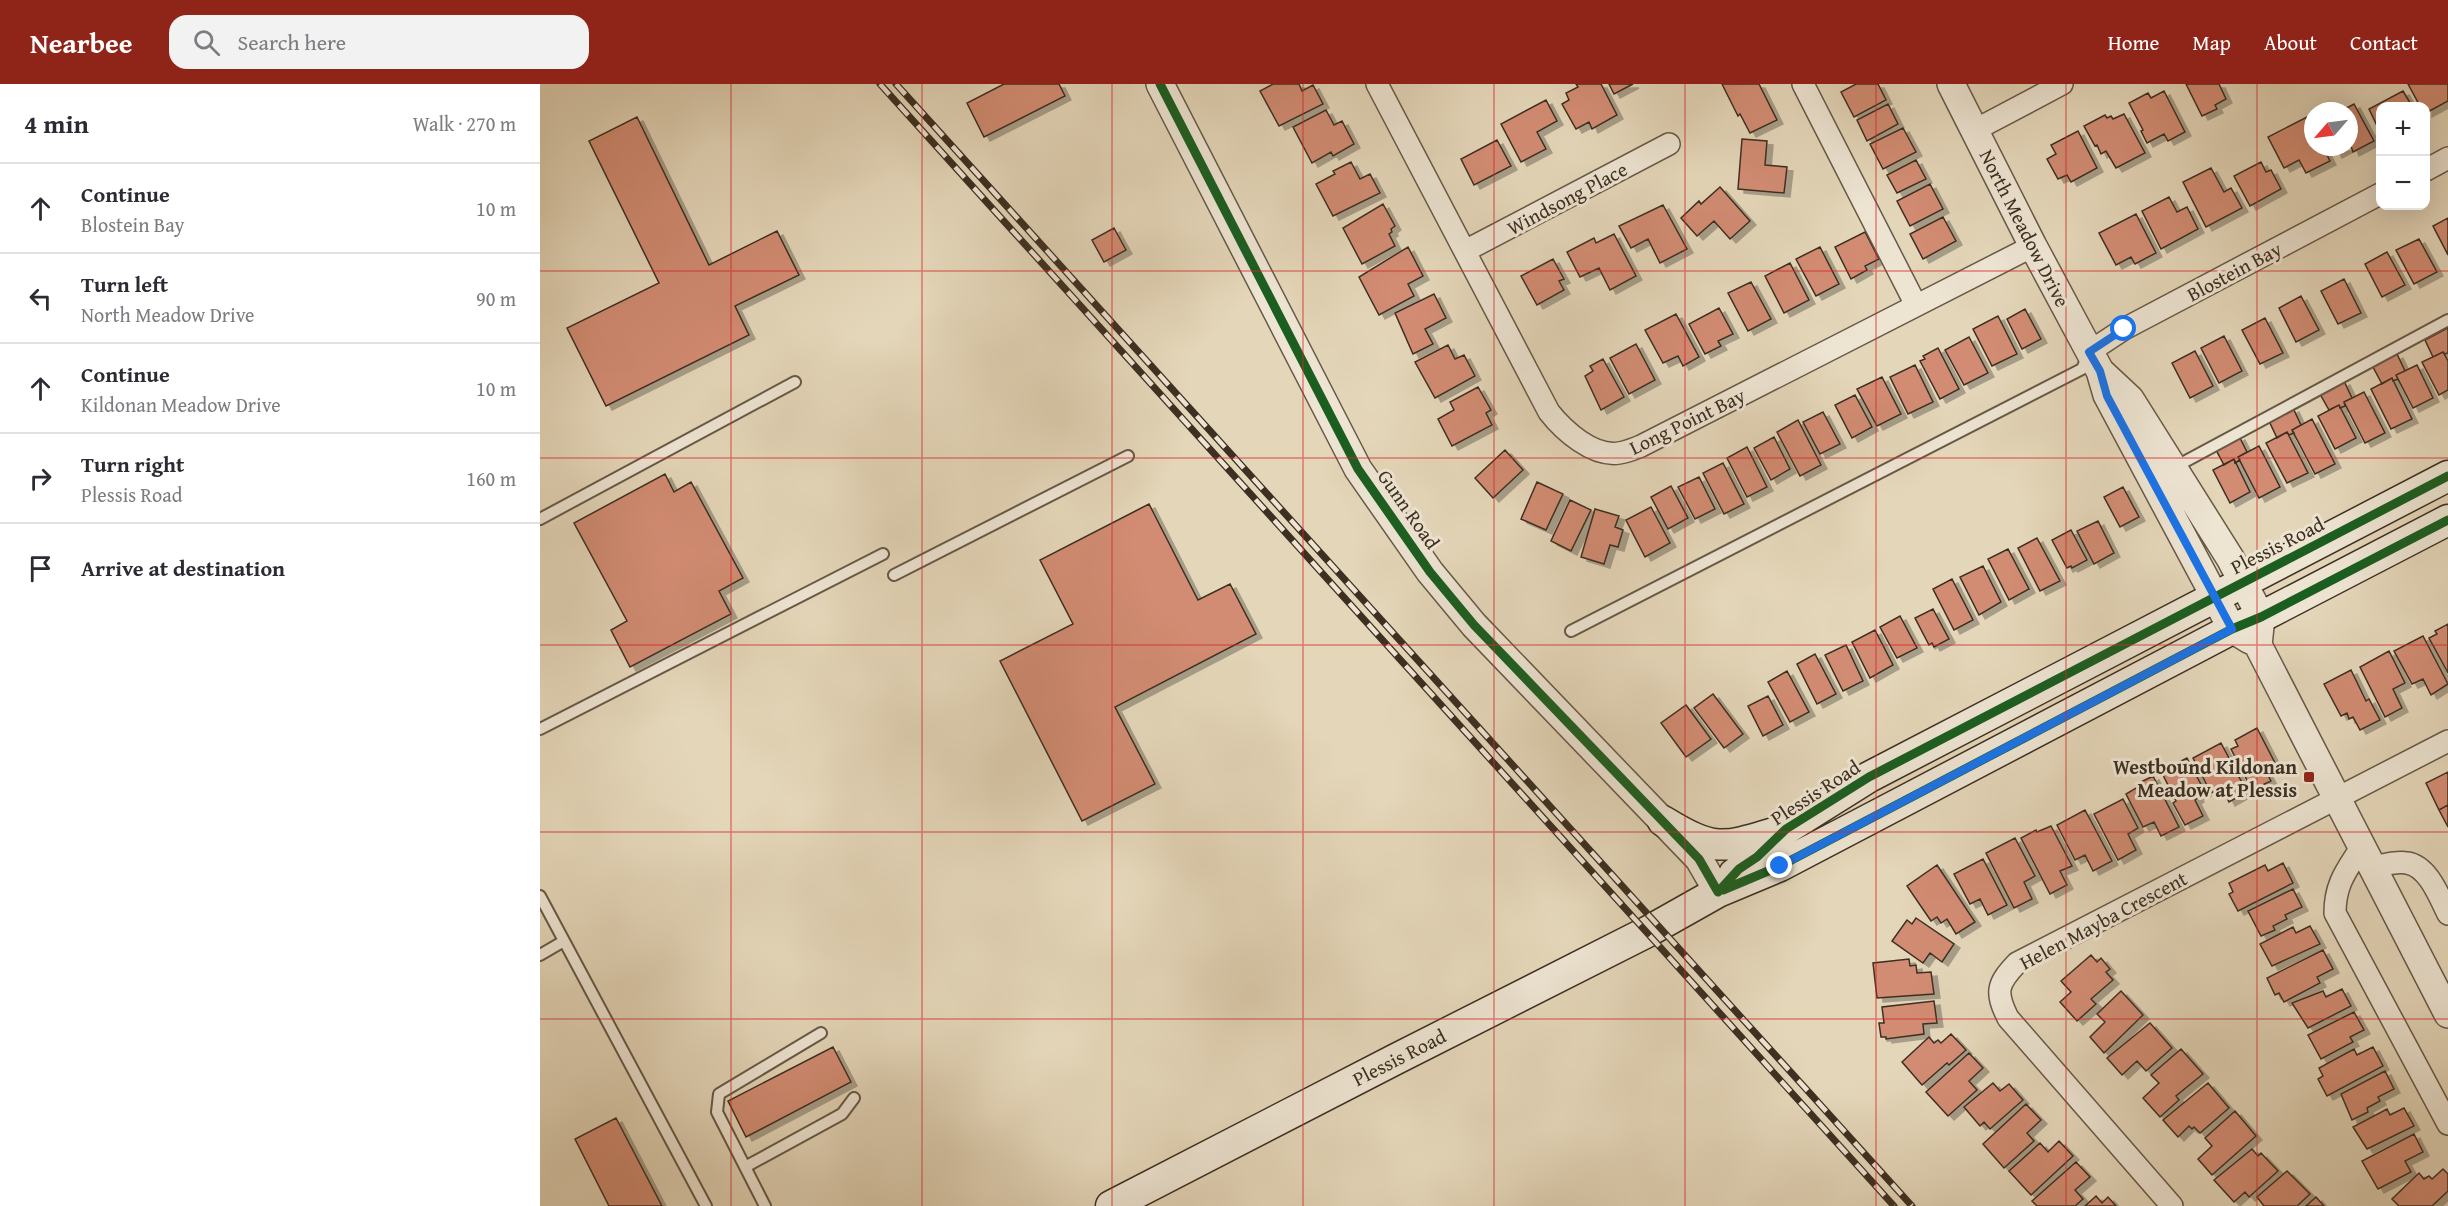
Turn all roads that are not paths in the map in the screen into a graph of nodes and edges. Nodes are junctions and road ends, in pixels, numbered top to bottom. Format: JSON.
{"nodes":[{"id":1,"x":1160,"y":84,"type":"edge"},
{"id":2,"x":1377,"y":84,"type":"edge"},
{"id":3,"x":1803,"y":84,"type":"edge"},
{"id":4,"x":1951,"y":84,"type":"edge"},
{"id":5,"x":2062,"y":84,"type":"edge"},
{"id":6,"x":1975,"y":130,"type":"junction"},
{"id":7,"x":1669,"y":144,"type":"dead end"},
{"id":8,"x":2448,"y":158,"type":"edge"},
{"id":9,"x":2430,"y":168,"type":"edge"},
{"id":10,"x":2376,"y":196,"type":"edge"},
{"id":11,"x":2032,"y":246,"type":"junction"},
{"id":12,"x":1466,"y":251,"type":"junction"},
{"id":13,"x":1916,"y":305,"type":"junction"},
{"id":14,"x":2448,"y":320,"type":"edge"},
{"id":15,"x":2094,"y":362,"type":"junction"},
{"id":16,"x":795,"y":382,"type":"dead end"},
{"id":17,"x":1128,"y":456,"type":"dead end"},
{"id":18,"x":2163,"y":474,"type":"junction"},
{"id":19,"x":2448,"y":477,"type":"edge"},
{"id":20,"x":540,"y":519,"type":"edge"},
{"id":21,"x":2448,"y":520,"type":"edge"},
{"id":22,"x":883,"y":554,"type":"dead end"},
{"id":23,"x":894,"y":575,"type":"dead end"},
{"id":24,"x":2244,"y":582,"type":"junction"},
{"id":25,"x":2215,"y":597,"type":"junction"},
{"id":26,"x":2232,"y":629,"type":"junction"},
{"id":27,"x":1571,"y":631,"type":"dead end"},
{"id":28,"x":2260,"y":631,"type":"junction"},
{"id":29,"x":540,"y":729,"type":"edge"},
{"id":30,"x":2448,"y":741,"type":"edge"},
{"id":31,"x":2336,"y":798,"type":"junction"},
{"id":32,"x":1663,"y":821,"type":"junction"},
{"id":33,"x":1786,"y":829,"type":"junction"},
{"id":34,"x":2367,"y":856,"type":"junction"},
{"id":35,"x":1718,"y":892,"type":"junction"},
{"id":36,"x":540,"y":896,"type":"edge"},
{"id":37,"x":2448,"y":914,"type":"edge"},
{"id":38,"x":564,"y":942,"type":"junction"},
{"id":39,"x":540,"y":955,"type":"edge"},
{"id":40,"x":2448,"y":1014,"type":"edge"},
{"id":41,"x":821,"y":1033,"type":"dead end"},
{"id":42,"x":854,"y":1098,"type":"dead end"},
{"id":43,"x":2448,"y":1125,"type":"edge"},
{"id":44,"x":745,"y":1167,"type":"junction"},
{"id":45,"x":706,"y":1206,"type":"edge"},
{"id":46,"x":765,"y":1206,"type":"edge"},
{"id":47,"x":1111,"y":1206,"type":"edge"},
{"id":48,"x":2172,"y":1206,"type":"edge"}],
"edges":[{"from":1,"to":32,"type":"street","name":"Gunn Road"},
{"from":2,"to":12,"type":"street","name":"Long Point Bay"},
{"from":3,"to":13,"type":"street"},
{"from":4,"to":6,"type":"street","name":"North Meadow Drive"},
{"from":5,"to":6,"type":"street"},
{"from":6,"to":11,"type":"street","name":"North Meadow Drive"},
{"from":7,"to":12,"type":"street","name":"Windsong Place"},
{"from":8,"to":9,"type":"street"},
{"from":10,"to":15,"type":"street","name":"Blostein Bay"},
{"from":11,"to":13,"type":"street","name":"Long Point Bay"},
{"from":11,"to":15,"type":"street","name":"North Meadow Drive"},
{"from":12,"to":13,"type":"street","name":"Long Point Bay"},
{"from":14,"to":18,"type":"lane"},
{"from":15,"to":18,"type":"street","name":"North Meadow Drive"},
{"from":15,"to":27,"type":"lane"},
{"from":16,"to":20,"type":"lane"},
{"from":17,"to":23,"type":"lane"},
{"from":18,"to":24,"type":"street","name":"North Meadow Drive"},
{"from":18,"to":25,"type":"street","name":"North Meadow Drive"},
{"from":19,"to":24,"type":"main road","name":"Plessis Road"},
{"from":21,"to":28,"type":"main road","name":"Plessis Road"},
{"from":22,"to":29,"type":"lane"},
{"from":24,"to":25,"type":"main road","name":"Plessis Road"},
{"from":24,"to":28,"type":"street","name":"North Meadow Drive"},
{"from":25,"to":26,"type":"street","name":"North Meadow Drive"},
{"from":25,"to":33,"type":"main road","name":"Plessis Road"},
{"from":26,"to":28,"type":"main road","name":"Plessis Road"},
{"from":26,"to":35,"type":"main road","name":"Plessis Road"},
{"from":28,"to":31,"type":"street","name":"North Meadow Drive"},
{"from":30,"to":31,"type":"street","name":"Helen Mayba Crescent"},
{"from":31,"to":34,"type":"street","name":"North Meadow Drive"},
{"from":31,"to":48,"type":"street","name":"Helen Mayba Crescent"},
{"from":32,"to":33,"type":"main road"},
{"from":32,"to":35,"type":"street","name":"Gunn Road"},
{"from":33,"to":35,"type":"main road","name":"Plessis Road"},
{"from":34,"to":37,"type":"street"},
{"from":34,"to":40,"type":"street","name":"North Meadow Drive"},
{"from":34,"to":43,"type":"street"},
{"from":35,"to":47,"type":"main road","name":"Plessis Road"},
{"from":36,"to":38,"type":"lane"},
{"from":38,"to":39,"type":"lane"},
{"from":38,"to":45,"type":"lane"},
{"from":41,"to":44,"type":"lane"},
{"from":42,"to":44,"type":"lane"},
{"from":44,"to":46,"type":"lane"}]}
